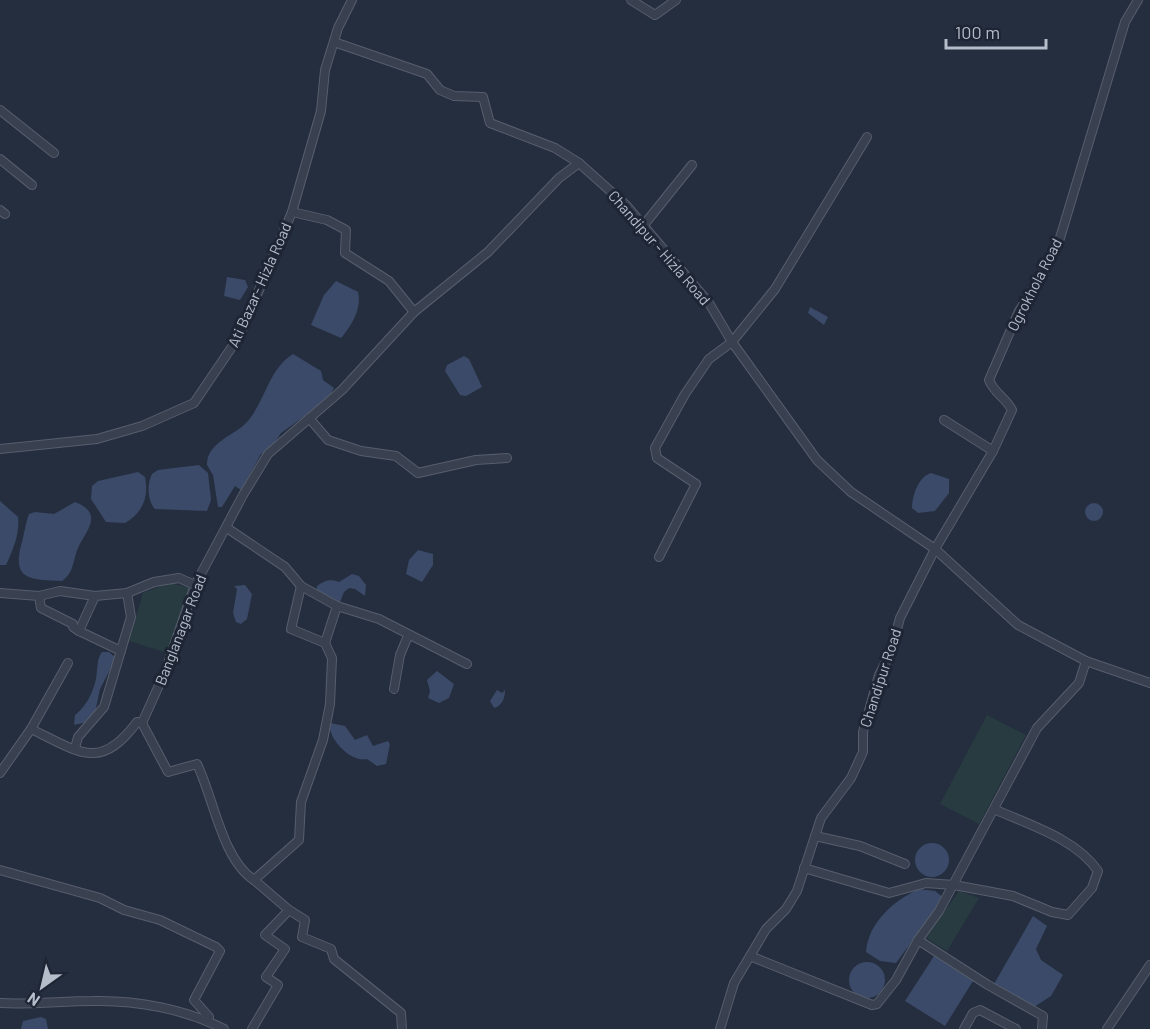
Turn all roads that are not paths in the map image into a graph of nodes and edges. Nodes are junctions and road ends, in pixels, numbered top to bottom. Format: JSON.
{"nodes":[{"id":1,"x":351,"y":0,"type":"edge"},
{"id":2,"x":631,"y":0,"type":"edge"},
{"id":3,"x":676,"y":0,"type":"edge"},
{"id":4,"x":1138,"y":0,"type":"edge"},
{"id":5,"x":334,"y":42,"type":"junction"},
{"id":6,"x":0,"y":110,"type":"edge"},
{"id":7,"x":867,"y":137,"type":"dead end"},
{"id":8,"x":54,"y":153,"type":"dead end"},
{"id":9,"x":0,"y":159,"type":"edge"},
{"id":10,"x":579,"y":163,"type":"junction"},
{"id":11,"x":692,"y":165,"type":"dead end"},
{"id":12,"x":32,"y":185,"type":"dead end"},
{"id":13,"x":292,"y":212,"type":"junction"},
{"id":14,"x":643,"y":226,"type":"junction"},
{"id":15,"x":414,"y":312,"type":"junction"},
{"id":16,"x":732,"y":342,"type":"junction"},
{"id":17,"x":309,"y":418,"type":"junction"},
{"id":18,"x":944,"y":420,"type":"dead end"},
{"id":19,"x":0,"y":449,"type":"edge"},
{"id":20,"x":993,"y":451,"type":"junction"},
{"id":21,"x":507,"y":458,"type":"dead end"},
{"id":22,"x":227,"y":528,"type":"junction"},
{"id":23,"x":935,"y":549,"type":"junction"},
{"id":24,"x":659,"y":556,"type":"dead end"},
{"id":25,"x":195,"y":585,"type":"junction"},
{"id":26,"x":301,"y":586,"type":"junction"},
{"id":27,"x":0,"y":593,"type":"edge"},
{"id":28,"x":127,"y":593,"type":"junction"},
{"id":29,"x":39,"y":596,"type":"junction"},
{"id":30,"x":95,"y":596,"type":"junction"},
{"id":31,"x":337,"y":606,"type":"junction"},
{"id":32,"x":79,"y":631,"type":"junction"},
{"id":33,"x":408,"y":636,"type":"junction"},
{"id":34,"x":325,"y":643,"type":"junction"},
{"id":35,"x":121,"y":651,"type":"junction"},
{"id":36,"x":1086,"y":661,"type":"junction"},
{"id":37,"x":68,"y":663,"type":"dead end"},
{"id":38,"x":467,"y":664,"type":"dead end"},
{"id":39,"x":1150,"y":683,"type":"edge"},
{"id":40,"x":394,"y":689,"type":"dead end"},
{"id":41,"x":142,"y":723,"type":"junction"},
{"id":42,"x":31,"y":729,"type":"junction"},
{"id":43,"x":75,"y":748,"type":"junction"},
{"id":44,"x":0,"y":772,"type":"edge"},
{"id":45,"x":996,"y":810,"type":"junction"},
{"id":46,"x":815,"y":836,"type":"junction"},
{"id":47,"x":905,"y":864,"type":"dead end"},
{"id":48,"x":804,"y":868,"type":"junction"},
{"id":49,"x":0,"y":870,"type":"edge"},
{"id":50,"x":254,"y":880,"type":"junction"},
{"id":51,"x":954,"y":885,"type":"junction"},
{"id":52,"x":289,"y":910,"type":"junction"},
{"id":53,"x":918,"y":940,"type":"junction"},
{"id":54,"x":750,"y":956,"type":"junction"},
{"id":55,"x":1150,"y":965,"type":"edge"},
{"id":56,"x":0,"y":1003,"type":"edge"},
{"id":57,"x":208,"y":1021,"type":"junction"},
{"id":58,"x":224,"y":1029,"type":"edge"},
{"id":59,"x":252,"y":1029,"type":"edge"},
{"id":60,"x":402,"y":1029,"type":"edge"},
{"id":61,"x":720,"y":1029,"type":"edge"},
{"id":62,"x":964,"y":1029,"type":"edge"},
{"id":63,"x":1016,"y":1029,"type":"edge"},
{"id":64,"x":1042,"y":1029,"type":"edge"},
{"id":65,"x":1107,"y":1029,"type":"edge"}],
"edges":[{"from":1,"to":5,"type":"street","name":"Ati Bazar- Hizla Road"},
{"from":2,"to":3,"type":"street"},
{"from":4,"to":20,"type":"street","name":"Ogrokhola Road"},
{"from":5,"to":10,"type":"street","name":"Chandipur - Hizla Road"},
{"from":5,"to":13,"type":"street","name":"Ati Bazar- Hizla Road"},
{"from":6,"to":8,"type":"street"},
{"from":7,"to":16,"type":"street"},
{"from":9,"to":12,"type":"street"},
{"from":10,"to":14,"type":"street","name":"Chandipur - Hizla Road"},
{"from":10,"to":15,"type":"street"},
{"from":11,"to":14,"type":"street"},
{"from":13,"to":15,"type":"street"},
{"from":13,"to":19,"type":"street","name":"Ati Bazar- Hizla Road"},
{"from":14,"to":16,"type":"street","name":"Chandipur - Hizla Road"},
{"from":15,"to":17,"type":"street","name":"Banglanagar Road"},
{"from":16,"to":23,"type":"street","name":"Chandipur - Hizla Road"},
{"from":16,"to":24,"type":"street"},
{"from":17,"to":21,"type":"street"},
{"from":17,"to":22,"type":"street","name":"Banglanagar Road"},
{"from":18,"to":20,"type":"street"},
{"from":20,"to":23,"type":"street","name":"Ogrokhola Road"},
{"from":22,"to":25,"type":"street","name":"Banglanagar Road"},
{"from":22,"to":26,"type":"street"},
{"from":23,"to":36,"type":"street","name":"Chandipur - Hizla Road"},
{"from":23,"to":46,"type":"street","name":"Chandipur Road"},
{"from":25,"to":28,"type":"street"},
{"from":25,"to":41,"type":"street","name":"Banglanagar Road"},
{"from":26,"to":31,"type":"street"},
{"from":26,"to":34,"type":"street"},
{"from":27,"to":29,"type":"street"},
{"from":28,"to":30,"type":"street"},
{"from":28,"to":35,"type":"street"},
{"from":29,"to":30,"type":"street"},
{"from":29,"to":32,"type":"street"},
{"from":30,"to":32,"type":"street"},
{"from":31,"to":33,"type":"street"},
{"from":31,"to":34,"type":"street"},
{"from":32,"to":35,"type":"street"},
{"from":33,"to":38,"type":"street"},
{"from":33,"to":40,"type":"street"},
{"from":34,"to":50,"type":"street"},
{"from":35,"to":43,"type":"street"},
{"from":36,"to":39,"type":"street","name":"Chandipur - Hizla Road"},
{"from":36,"to":45,"type":"street"},
{"from":37,"to":42,"type":"street"},
{"from":41,"to":43,"type":"street","name":"Banglanagar Road"},
{"from":41,"to":50,"type":"street"},
{"from":42,"to":43,"type":"street","name":"Banglanagar Road"},
{"from":42,"to":44,"type":"street"},
{"from":45,"to":51,"type":"street"},
{"from":45,"to":51,"type":"street"},
{"from":46,"to":47,"type":"street"},
{"from":46,"to":48,"type":"street","name":"Chandipur Road"},
{"from":48,"to":51,"type":"street"},
{"from":48,"to":54,"type":"street","name":"Chandipur Road"},
{"from":49,"to":57,"type":"street"},
{"from":50,"to":52,"type":"street"},
{"from":51,"to":53,"type":"street"},
{"from":52,"to":59,"type":"street"},
{"from":52,"to":60,"type":"street"},
{"from":53,"to":54,"type":"street"},
{"from":53,"to":64,"type":"street"},
{"from":54,"to":61,"type":"street","name":"Chandipur Road"},
{"from":55,"to":65,"type":"street"},
{"from":56,"to":57,"type":"street"},
{"from":57,"to":58,"type":"street"},
{"from":62,"to":63,"type":"street"}]}
